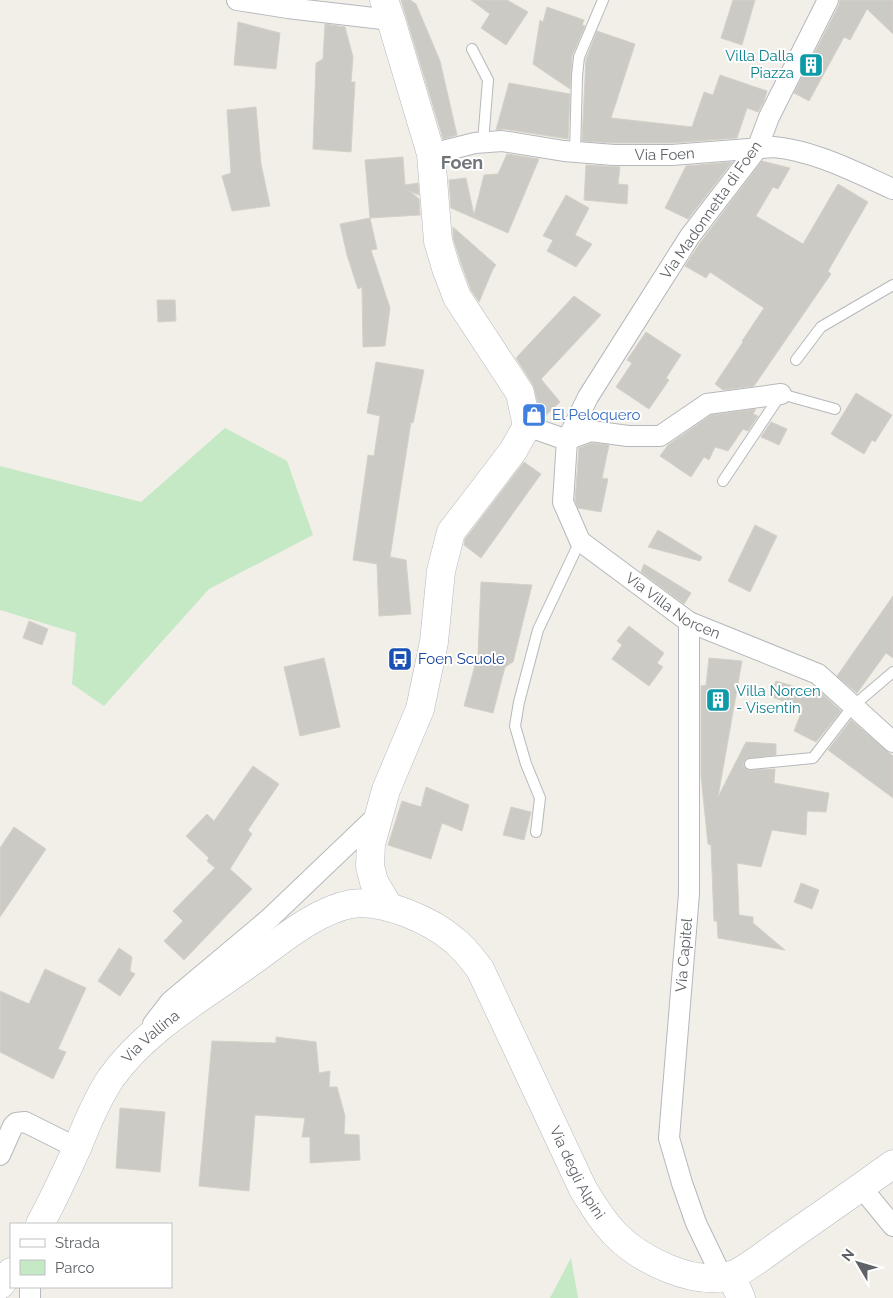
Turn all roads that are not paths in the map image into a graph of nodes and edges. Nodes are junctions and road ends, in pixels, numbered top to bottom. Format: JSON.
{"nodes":[{"id":1,"x":237,"y":0,"type":"edge"},
{"id":2,"x":604,"y":0,"type":"edge"},
{"id":3,"x":828,"y":0,"type":"edge"},
{"id":4,"x":388,"y":10,"type":"edge"},
{"id":5,"x":472,"y":49,"type":"dead end"},
{"id":6,"x":483,"y":142,"type":"junction"},
{"id":7,"x":757,"y":149,"type":"junction"},
{"id":8,"x":576,"y":152,"type":"junction"},
{"id":9,"x":431,"y":154,"type":"junction"},
{"id":10,"x":893,"y":188,"type":"edge"},
{"id":11,"x":893,"y":285,"type":"edge"},
{"id":12,"x":796,"y":360,"type":"dead end"},
{"id":13,"x":781,"y":394,"type":"junction"},
{"id":14,"x":835,"y":409,"type":"dead end"},
{"id":15,"x":527,"y":426,"type":"junction"},
{"id":16,"x":567,"y":440,"type":"junction"},
{"id":17,"x":723,"y":481,"type":"dead end"},
{"id":18,"x":580,"y":542,"type":"junction"},
{"id":19,"x":689,"y":622,"type":"junction"},
{"id":20,"x":893,"y":672,"type":"edge"},
{"id":21,"x":854,"y":706,"type":"junction"},
{"id":22,"x":893,"y":742,"type":"edge"},
{"id":23,"x":750,"y":764,"type":"dead end"},
{"id":24,"x":380,"y":813,"type":"junction"},
{"id":25,"x":536,"y":832,"type":"dead end"},
{"id":26,"x":371,"y":844,"type":"junction"},
{"id":27,"x":389,"y":907,"type":"junction"},
{"id":28,"x":329,"y":911,"type":"junction"},
{"id":29,"x":139,"y":1047,"type":"junction"},
{"id":30,"x":77,"y":1148,"type":"junction"},
{"id":31,"x":0,"y":1155,"type":"edge"},
{"id":32,"x":893,"y":1164,"type":"edge"},
{"id":33,"x":861,"y":1187,"type":"junction"},
{"id":34,"x":40,"y":1223,"type":"edge"},
{"id":35,"x":893,"y":1226,"type":"edge"},
{"id":36,"x":10,"y":1273,"type":"edge"},
{"id":37,"x":731,"y":1283,"type":"edge"},
{"id":38,"x":0,"y":1285,"type":"edge"}],
"edges":[{"from":1,"to":4,"type":"street"},
{"from":2,"to":8,"type":"lane"},
{"from":3,"to":7,"type":"street","name":"Via Madonnetta di Foen"},
{"from":4,"to":9,"type":"main road"},
{"from":5,"to":6,"type":"lane"},
{"from":6,"to":8,"type":"street","name":"Via Foen"},
{"from":6,"to":9,"type":"street","name":"Via Foen"},
{"from":7,"to":8,"type":"street","name":"Via Foen"},
{"from":7,"to":10,"type":"street","name":"Via Foen"},
{"from":7,"to":16,"type":"street","name":"Via Madonnetta di Foen"},
{"from":9,"to":15,"type":"main road"},
{"from":11,"to":12,"type":"lane"},
{"from":13,"to":14,"type":"lane"},
{"from":13,"to":16,"type":"street"},
{"from":13,"to":17,"type":"lane"},
{"from":15,"to":16,"type":"street"},
{"from":15,"to":24,"type":"main road"},
{"from":16,"to":18,"type":"street"},
{"from":18,"to":19,"type":"street","name":"Via Villa Norcen"},
{"from":18,"to":25,"type":"lane"},
{"from":19,"to":21,"type":"street","name":"Via Villa Norcen"},
{"from":19,"to":37,"type":"street","name":"Via Capitel"},
{"from":20,"to":21,"type":"lane"},
{"from":21,"to":22,"type":"street","name":"Via Villa Norcen"},
{"from":21,"to":23,"type":"lane"},
{"from":24,"to":26,"type":"main road"},
{"from":24,"to":29,"type":"street"},
{"from":26,"to":27,"type":"main road"},
{"from":26,"to":28,"type":"main road"},
{"from":27,"to":28,"type":"main road","name":"Via degli Alpini"},
{"from":27,"to":37,"type":"main road","name":"Via degli Alpini"},
{"from":28,"to":29,"type":"main road","name":"Via Vallina"},
{"from":29,"to":30,"type":"main road","name":"Via Vallina"},
{"from":30,"to":31,"type":"street"},
{"from":30,"to":34,"type":"main road","name":"Via Vallina"},
{"from":32,"to":33,"type":"main road"},
{"from":33,"to":35,"type":"street"},
{"from":33,"to":37,"type":"main road"},
{"from":36,"to":38,"type":"main road"}]}
